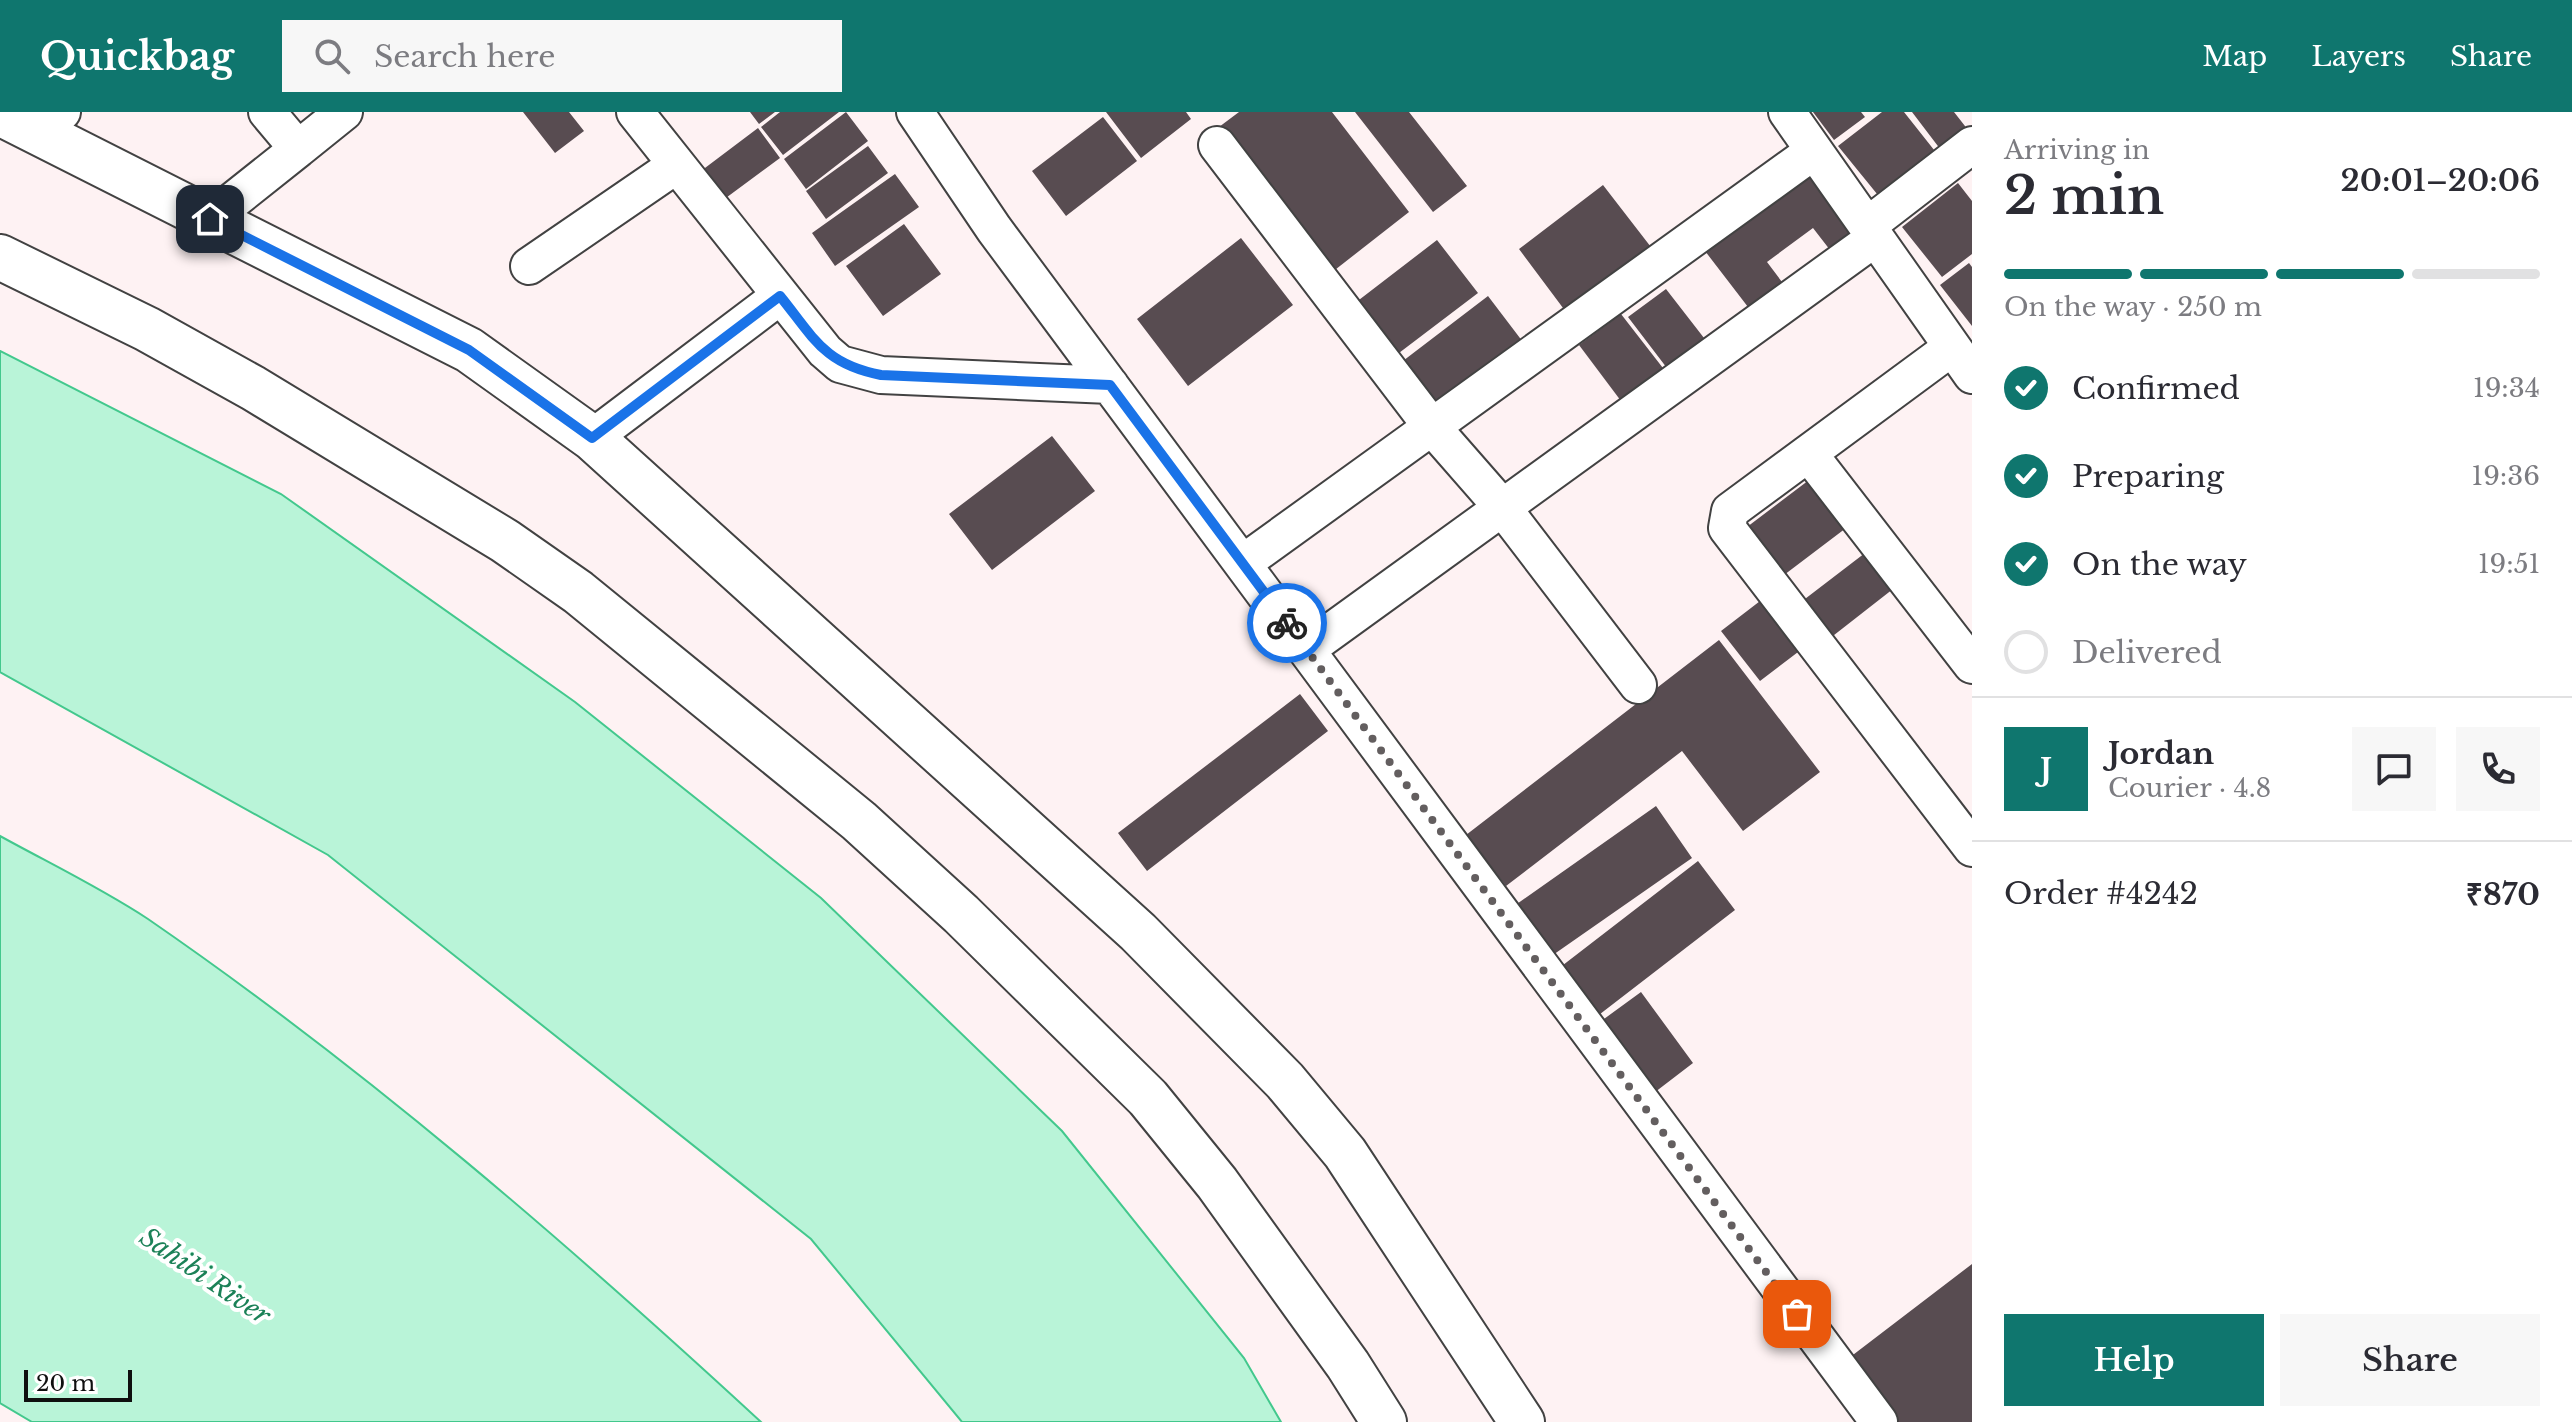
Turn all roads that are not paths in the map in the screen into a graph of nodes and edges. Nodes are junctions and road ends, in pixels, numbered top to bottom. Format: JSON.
{"nodes":[{"id":1,"x":267,"y":112,"type":"edge"},
{"id":2,"x":344,"y":112,"type":"edge"},
{"id":3,"x":635,"y":112,"type":"edge"},
{"id":4,"x":915,"y":112,"type":"edge"},
{"id":5,"x":1787,"y":112,"type":"edge"},
{"id":6,"x":33,"y":119,"type":"edge"},
{"id":7,"x":1217,"y":145,"type":"dead end"},
{"id":8,"x":1972,"y":145,"type":"edge"},
{"id":9,"x":298,"y":149,"type":"junction"},
{"id":10,"x":1814,"y":151,"type":"junction"},
{"id":11,"x":675,"y":166,"type":"junction"},
{"id":12,"x":210,"y":219,"type":"junction"},
{"id":13,"x":1871,"y":232,"type":"junction"},
{"id":14,"x":0,"y":257,"type":"edge"},
{"id":15,"x":529,"y":266,"type":"dead end"},
{"id":16,"x":780,"y":296,"type":"junction"},
{"id":17,"x":1962,"y":361,"type":"edge"},
{"id":18,"x":1110,"y":385,"type":"junction"},
{"id":19,"x":1432,"y":427,"type":"junction"},
{"id":20,"x":592,"y":438,"type":"junction"},
{"id":21,"x":1809,"y":454,"type":"junction"},
{"id":22,"x":1502,"y":507,"type":"junction"},
{"id":23,"x":1243,"y":563,"type":"junction"},
{"id":24,"x":1307,"y":649,"type":"junction"},
{"id":25,"x":1972,"y":665,"type":"edge"},
{"id":26,"x":1638,"y":685,"type":"dead end"},
{"id":27,"x":1972,"y":848,"type":"edge"},
{"id":28,"x":1384,"y":1422,"type":"edge"},
{"id":29,"x":1522,"y":1422,"type":"edge"},
{"id":30,"x":1879,"y":1422,"type":"edge"}],
"edges":[{"from":1,"to":9,"type":"street"},
{"from":2,"to":9,"type":"street"},
{"from":3,"to":11,"type":"street"},
{"from":4,"to":18,"type":"street"},
{"from":5,"to":10,"type":"street"},
{"from":6,"to":12,"type":"street"},
{"from":7,"to":19,"type":"street"},
{"from":8,"to":13,"type":"street"},
{"from":9,"to":12,"type":"street"},
{"from":10,"to":13,"type":"street"},
{"from":10,"to":19,"type":"street"},
{"from":11,"to":15,"type":"street"},
{"from":11,"to":16,"type":"street"},
{"from":12,"to":20,"type":"street"},
{"from":13,"to":17,"type":"street"},
{"from":13,"to":22,"type":"street"},
{"from":14,"to":28,"type":"street"},
{"from":16,"to":18,"type":"street"},
{"from":16,"to":20,"type":"street"},
{"from":17,"to":21,"type":"street"},
{"from":18,"to":23,"type":"street"},
{"from":19,"to":22,"type":"street"},
{"from":19,"to":23,"type":"street"},
{"from":20,"to":29,"type":"street"},
{"from":21,"to":25,"type":"street"},
{"from":21,"to":27,"type":"street"},
{"from":22,"to":24,"type":"street"},
{"from":22,"to":26,"type":"street"},
{"from":23,"to":24,"type":"street"},
{"from":24,"to":30,"type":"street"}]}
